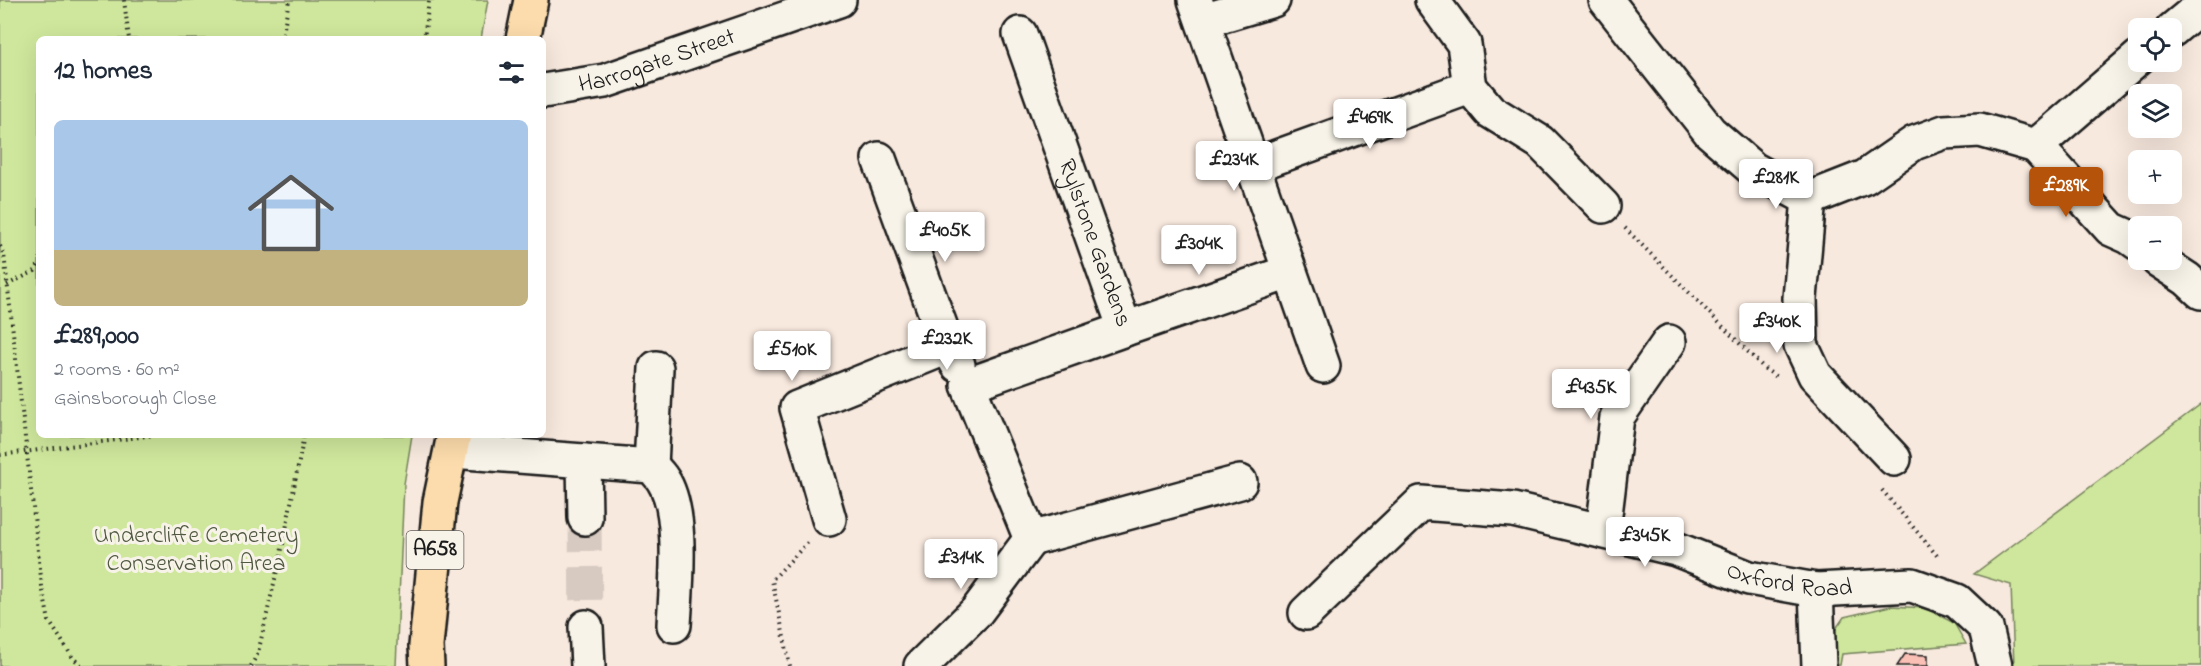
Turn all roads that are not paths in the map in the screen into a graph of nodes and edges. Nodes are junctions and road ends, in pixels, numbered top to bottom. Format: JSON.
{"nodes":[{"id":1,"x":531,"y":0,"type":"edge"},
{"id":2,"x":839,"y":0,"type":"edge"},
{"id":3,"x":1273,"y":0,"type":"edge"},
{"id":4,"x":1432,"y":0,"type":"edge"},
{"id":5,"x":1606,"y":0,"type":"edge"},
{"id":6,"x":1199,"y":11,"type":"edge"},
{"id":7,"x":1020,"y":34,"type":"dead end"},
{"id":8,"x":524,"y":36,"type":"edge"},
{"id":9,"x":2128,"y":67,"type":"edge"},
{"id":10,"x":1470,"y":87,"type":"junction"},
{"id":11,"x":546,"y":91,"type":"edge"},
{"id":12,"x":2036,"y":146,"type":"junction"},
{"id":13,"x":879,"y":159,"type":"dead end"},
{"id":14,"x":1252,"y":166,"type":"junction"},
{"id":15,"x":1809,"y":199,"type":"junction"},
{"id":16,"x":1603,"y":206,"type":"dead end"},
{"id":17,"x":2128,"y":237,"type":"edge"},
{"id":18,"x":2174,"y":270,"type":"edge"},
{"id":19,"x":1289,"y":272,"type":"junction"},
{"id":20,"x":2201,"y":292,"type":"edge"},
{"id":21,"x":1125,"y":329,"type":"junction"},
{"id":22,"x":1669,"y":342,"type":"dead end"},
{"id":23,"x":948,"y":347,"type":"junction"},
{"id":24,"x":1323,"y":366,"type":"dead end"},
{"id":25,"x":656,"y":368,"type":"dead end"},
{"id":26,"x":968,"y":385,"type":"junction"},
{"id":27,"x":453,"y":443,"type":"edge"},
{"id":28,"x":1894,"y":459,"type":"dead end"},
{"id":29,"x":584,"y":460,"type":"junction"},
{"id":30,"x":651,"y":466,"type":"junction"},
{"id":31,"x":1240,"y":483,"type":"dead end"},
{"id":32,"x":585,"y":518,"type":"tunnel mouth"},
{"id":33,"x":829,"y":519,"type":"road end"},
{"id":34,"x":1604,"y":531,"type":"junction"},
{"id":35,"x":1031,"y":539,"type":"junction"},
{"id":36,"x":1816,"y":590,"type":"junction"},
{"id":37,"x":1306,"y":613,"type":"dead end"},
{"id":38,"x":674,"y":625,"type":"dead end"},
{"id":39,"x":586,"y":627,"type":"tunnel mouth"},
{"id":40,"x":427,"y":666,"type":"edge"},
{"id":41,"x":588,"y":666,"type":"edge"},
{"id":42,"x":921,"y":666,"type":"edge"},
{"id":43,"x":1820,"y":666,"type":"edge"},
{"id":44,"x":1995,"y":666,"type":"edge"}],
"edges":[{"from":1,"to":8,"type":"main road"},
{"from":2,"to":11,"type":"street","name":"Harrogate Street"},
{"from":3,"to":6,"type":"street"},
{"from":4,"to":10,"type":"street"},
{"from":5,"to":15,"type":"street"},
{"from":6,"to":14,"type":"street"},
{"from":7,"to":21,"type":"street","name":"Rylstone Gardens"},
{"from":9,"to":12,"type":"street"},
{"from":10,"to":14,"type":"street"},
{"from":10,"to":16,"type":"street"},
{"from":12,"to":15,"type":"street"},
{"from":12,"to":17,"type":"street"},
{"from":13,"to":23,"type":"street"},
{"from":14,"to":19,"type":"street"},
{"from":15,"to":28,"type":"street"},
{"from":18,"to":20,"type":"street"},
{"from":19,"to":21,"type":"street"},
{"from":19,"to":24,"type":"street"},
{"from":21,"to":26,"type":"street","name":"Rylstone Gardens"},
{"from":22,"to":34,"type":"street"},
{"from":23,"to":26,"type":"street"},
{"from":23,"to":33,"type":"street"},
{"from":25,"to":30,"type":"street"},
{"from":26,"to":35,"type":"street"},
{"from":27,"to":29,"type":"street"},
{"from":27,"to":40,"type":"main road","number":"A658"},
{"from":29,"to":30,"type":"street"},
{"from":29,"to":32,"type":"street"},
{"from":30,"to":38,"type":"street"},
{"from":31,"to":35,"type":"street"},
{"from":34,"to":36,"type":"street","name":"Oxford Road"},
{"from":34,"to":37,"type":"street","name":"Oxford Road"},
{"from":35,"to":42,"type":"street"},
{"from":36,"to":43,"type":"street"},
{"from":36,"to":44,"type":"street","name":"Oxford Road"},
{"from":39,"to":41,"type":"street"}]}
